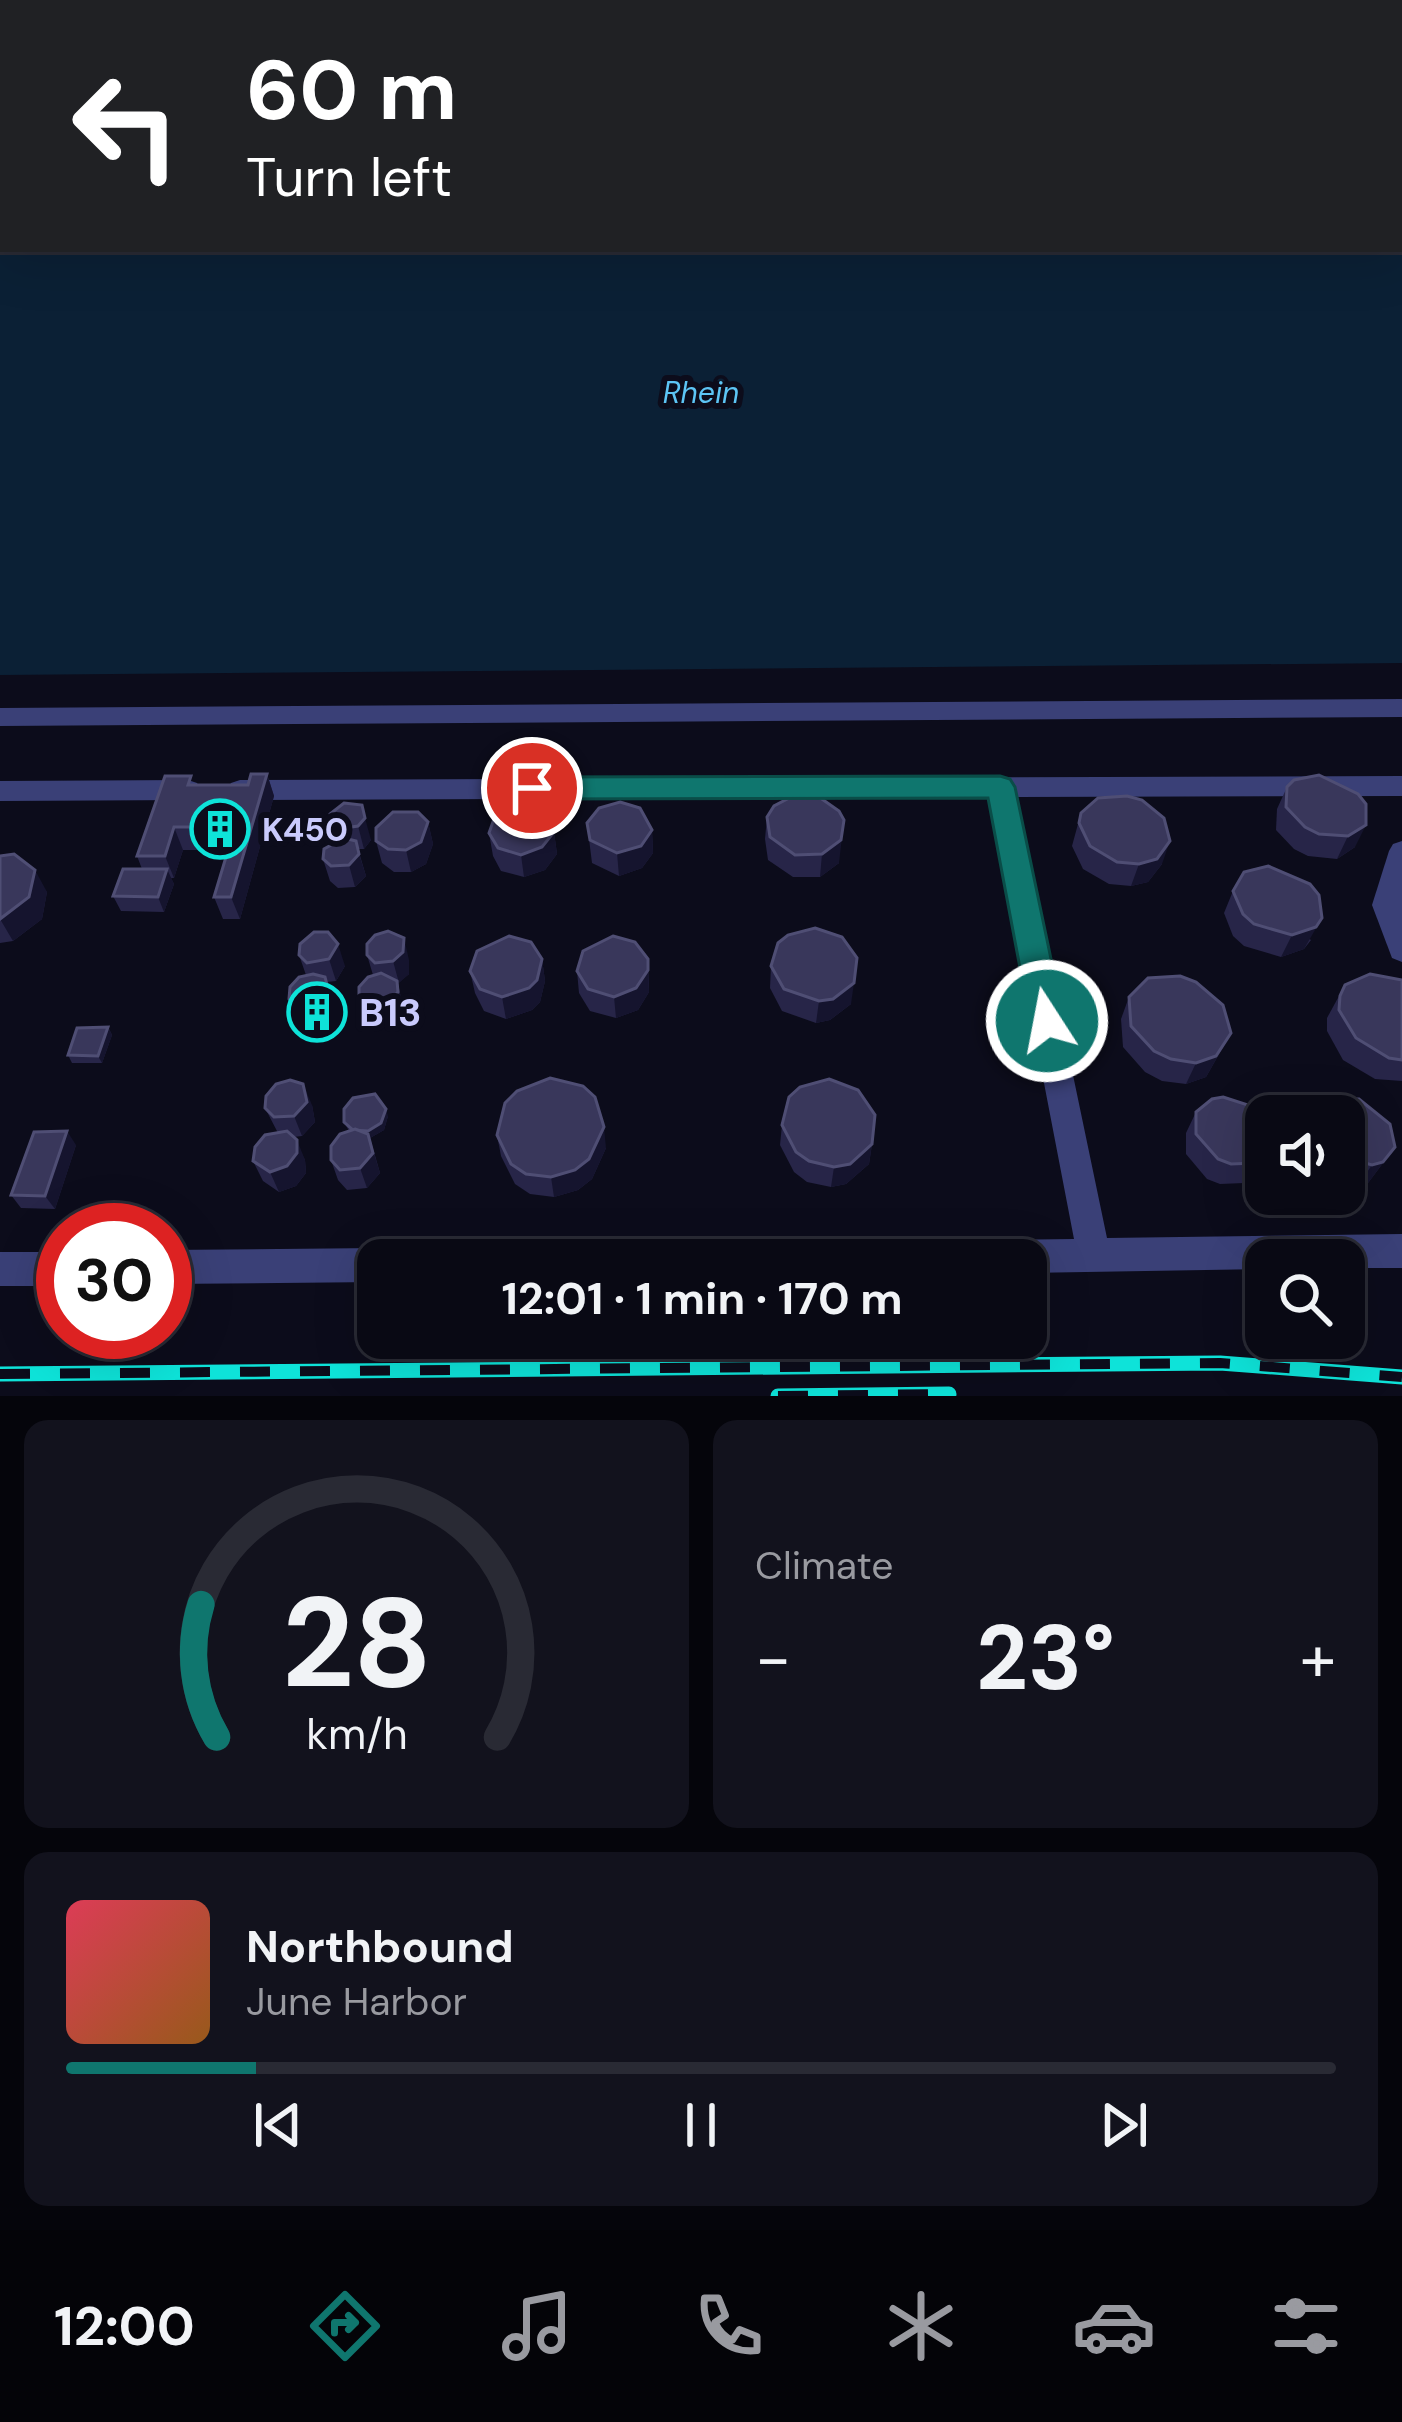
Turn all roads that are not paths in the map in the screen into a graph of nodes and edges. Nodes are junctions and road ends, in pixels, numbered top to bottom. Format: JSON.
{"nodes":[{"id":1,"x":1402,"y":708,"type":"edge"},
{"id":2,"x":0,"y":716,"type":"edge"},
{"id":3,"x":1402,"y":786,"type":"edge"},
{"id":4,"x":1000,"y":787,"type":"junction"},
{"id":5,"x":0,"y":791,"type":"edge"},
{"id":6,"x":1402,"y":850,"type":"edge"},
{"id":7,"x":1402,"y":950,"type":"edge"},
{"id":8,"x":1402,"y":1251,"type":"edge"},
{"id":9,"x":1094,"y":1254,"type":"junction"},
{"id":10,"x":1047,"y":1255,"type":"edge"},
{"id":11,"x":357,"y":1265,"type":"edge"},
{"id":12,"x":192,"y":1268,"type":"edge"},
{"id":13,"x":0,"y":1269,"type":"edge"},
{"id":14,"x":36,"y":1269,"type":"edge"}],
"edges":[{"from":1,"to":2,"type":"street"},
{"from":3,"to":4,"type":"street"},
{"from":4,"to":5,"type":"street"},
{"from":4,"to":9,"type":"street"},
{"from":6,"to":7,"type":"street"},
{"from":8,"to":9,"type":"street"},
{"from":9,"to":10,"type":"street"},
{"from":11,"to":12,"type":"street"},
{"from":13,"to":14,"type":"street"}]}
